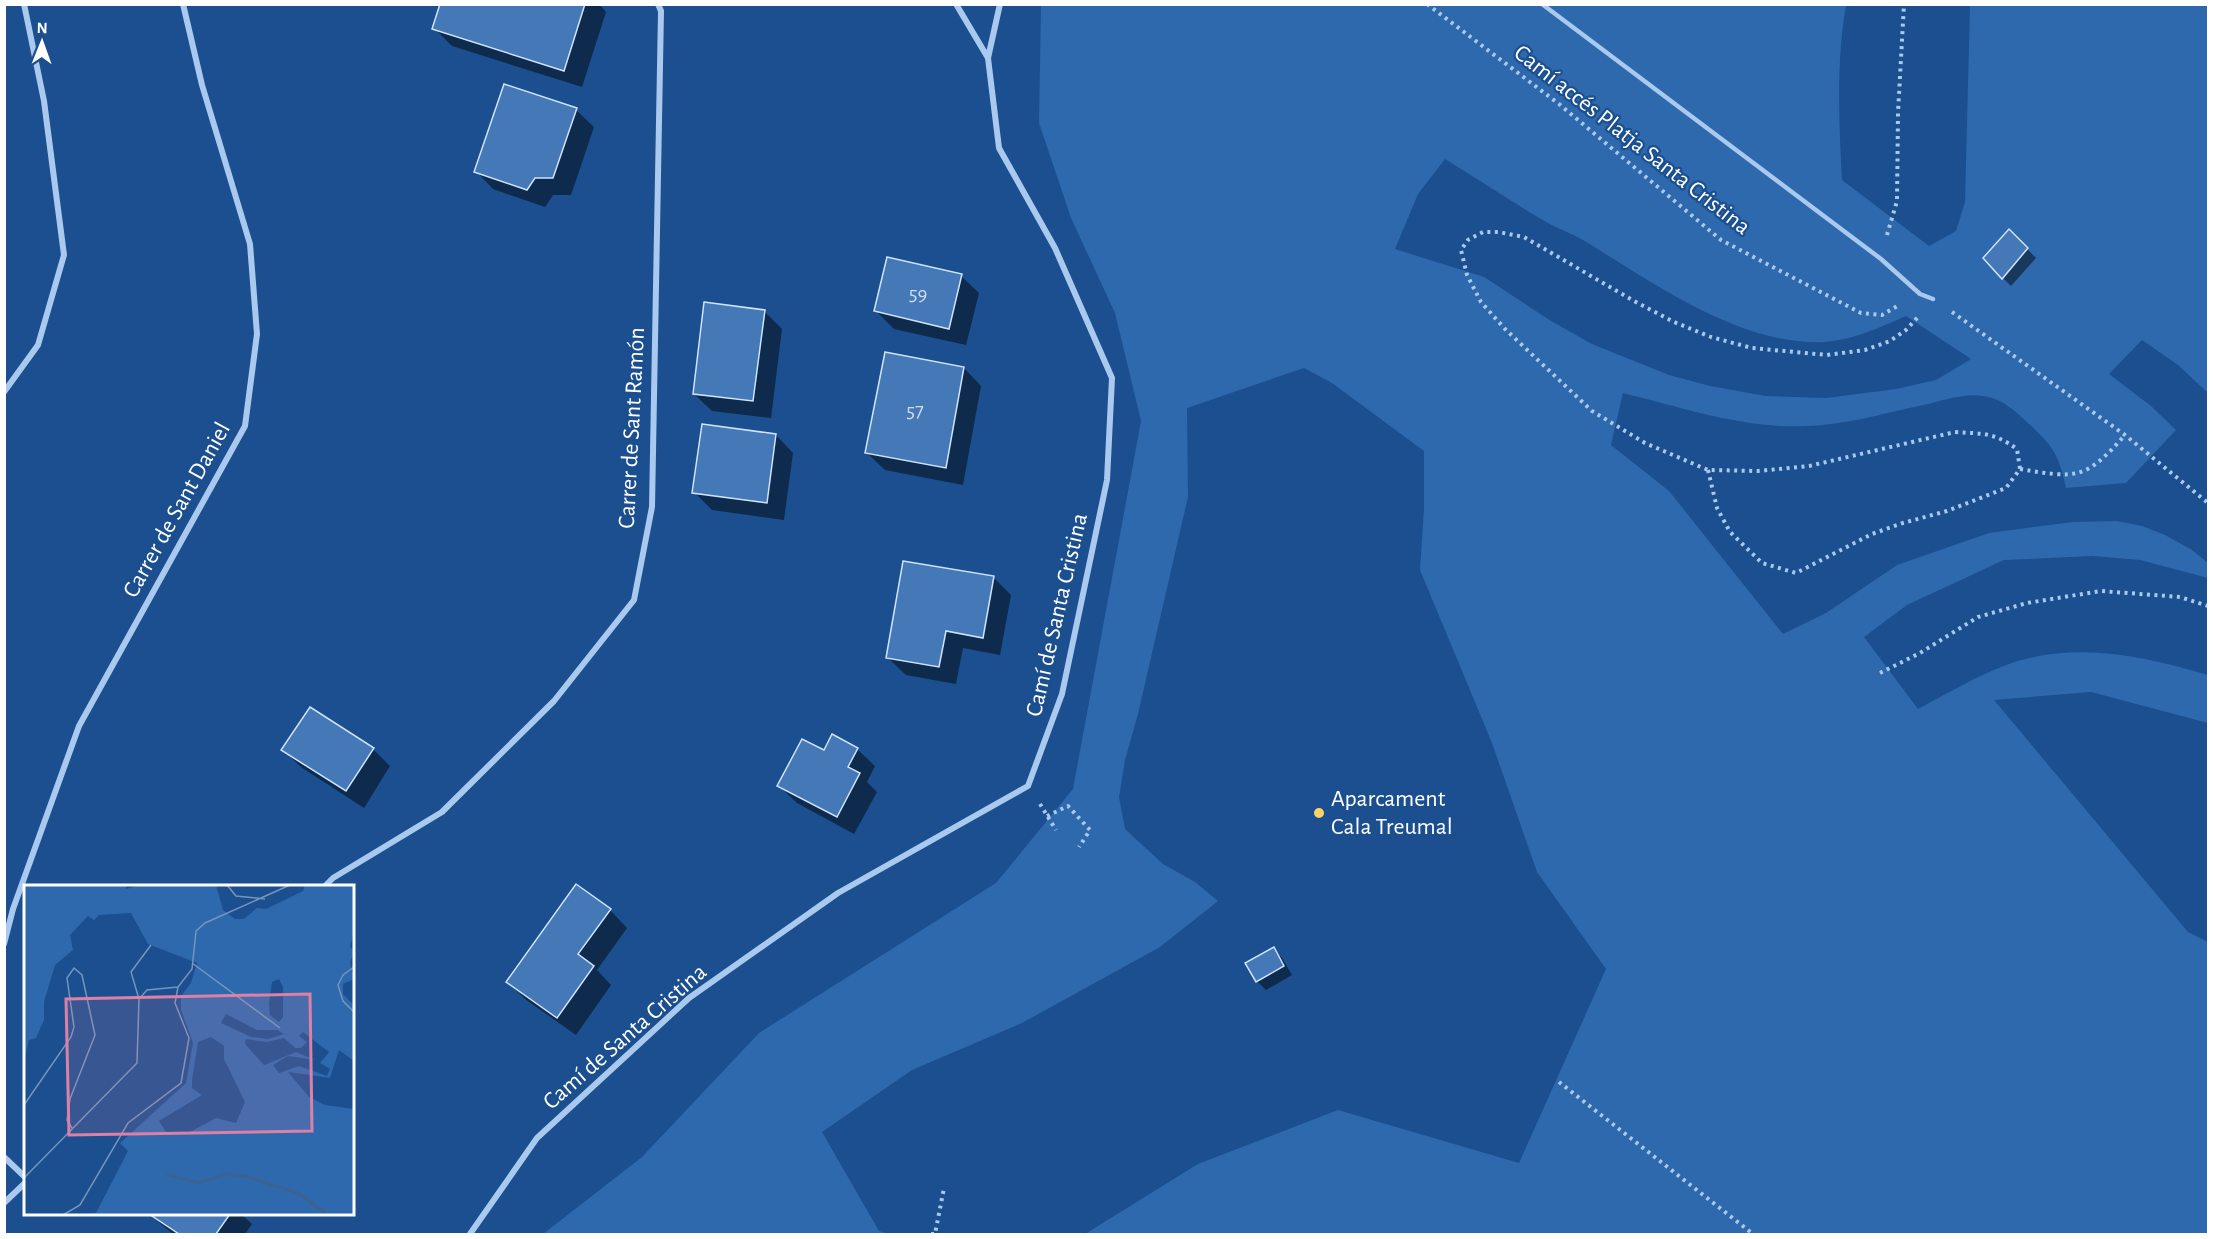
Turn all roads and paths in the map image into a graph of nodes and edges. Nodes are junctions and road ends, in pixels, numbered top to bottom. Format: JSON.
{"nodes":[{"id":1,"x":24,"y":4,"type":"edge"},
{"id":2,"x":183,"y":4,"type":"edge"},
{"id":3,"x":666,"y":4,"type":"edge"},
{"id":4,"x":956,"y":4,"type":"edge"},
{"id":5,"x":1000,"y":4,"type":"edge"},
{"id":6,"x":1427,"y":4,"type":"edge"},
{"id":7,"x":1542,"y":4,"type":"edge"},
{"id":8,"x":1904,"y":4,"type":"edge"},
{"id":9,"x":660,"y":8,"type":"edge"},
{"id":10,"x":988,"y":58,"type":"junction"},
{"id":11,"x":1881,"y":259,"type":"junction"},
{"id":12,"x":1920,"y":294,"type":"junction"},
{"id":13,"x":1933,"y":299,"type":"junction"},
{"id":14,"x":4,"y":392,"type":"edge"},
{"id":15,"x":2125,"y":435,"type":"junction"},
{"id":16,"x":2020,"y":469,"type":"junction"},
{"id":17,"x":1708,"y":470,"type":"junction"},
{"id":18,"x":2208,"y":503,"type":"edge"},
{"id":19,"x":2208,"y":606,"type":"edge"},
{"id":20,"x":1880,"y":673,"type":"dead end"},
{"id":21,"x":1047,"y":816,"type":"dead end"},
{"id":22,"x":1079,"y":847,"type":"dead end"},
{"id":23,"x":326,"y":885,"type":"edge"},
{"id":24,"x":4,"y":944,"type":"edge"},
{"id":25,"x":1559,"y":1082,"type":"dead end"},
{"id":26,"x":4,"y":1157,"type":"edge"},
{"id":27,"x":24,"y":1178,"type":"edge"},
{"id":28,"x":24,"y":1182,"type":"edge"},
{"id":29,"x":944,"y":1188,"type":"dead end"},
{"id":30,"x":4,"y":1203,"type":"edge"},
{"id":31,"x":470,"y":1234,"type":"edge"},
{"id":32,"x":931,"y":1234,"type":"edge"},
{"id":33,"x":1753,"y":1234,"type":"edge"}],
"edges":[{"from":1,"to":14,"type":"street"},
{"from":2,"to":24,"type":"street","name":"Carrer de Sant Daniel"},
{"from":3,"to":9,"type":"street"},
{"from":4,"to":10,"type":"street"},
{"from":5,"to":10,"type":"street","name":"Camí de Santa Cristina"},
{"from":6,"to":12,"type":"path","name":"Camí accés Platja Santa Cristina"},
{"from":7,"to":11,"type":"lane"},
{"from":8,"to":11,"type":"path"},
{"from":9,"to":23,"type":"street","name":"Carrer de Sant Ramón"},
{"from":10,"to":31,"type":"street","name":"Camí de Santa Cristina"},
{"from":11,"to":12,"type":"lane"},
{"from":12,"to":13,"type":"lane"},
{"from":13,"to":15,"type":"path"},
{"from":13,"to":17,"type":"path"},
{"from":15,"to":16,"type":"path"},
{"from":15,"to":18,"type":"path"},
{"from":16,"to":17,"type":"path"},
{"from":16,"to":17,"type":"path"},
{"from":19,"to":20,"type":"path"},
{"from":21,"to":22,"type":"path"},
{"from":25,"to":33,"type":"path"},
{"from":26,"to":27,"type":"street"},
{"from":28,"to":30,"type":"street"},
{"from":29,"to":32,"type":"path"}]}
